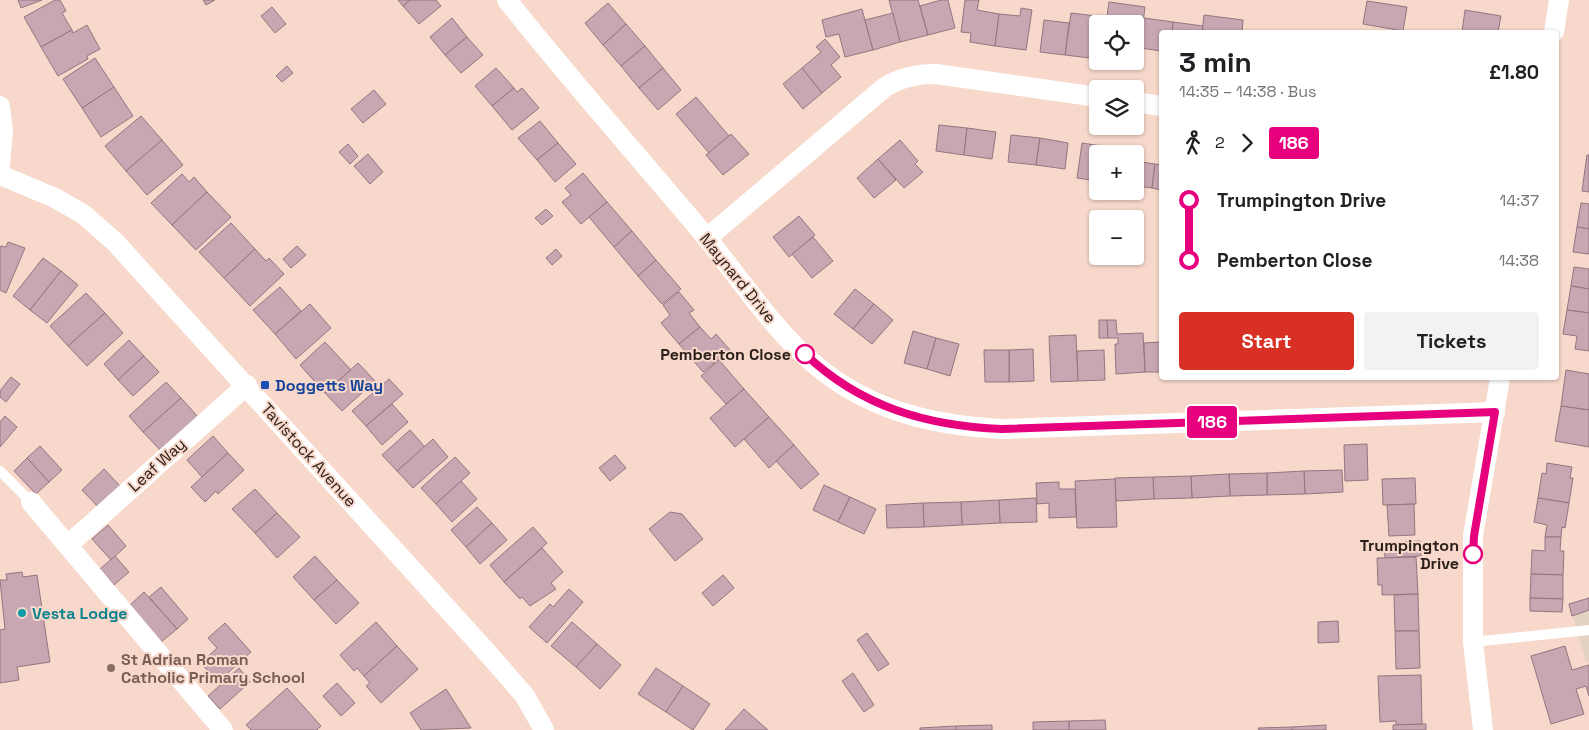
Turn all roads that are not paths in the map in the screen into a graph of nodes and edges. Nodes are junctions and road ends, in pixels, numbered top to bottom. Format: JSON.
{"nodes":[{"id":1,"x":507,"y":0,"type":"edge"},
{"id":2,"x":1559,"y":0,"type":"edge"},
{"id":3,"x":1554,"y":30,"type":"edge"},
{"id":4,"x":1089,"y":96,"type":"edge"},
{"id":5,"x":1144,"y":103,"type":"edge"},
{"id":6,"x":0,"y":106,"type":"edge"},
{"id":7,"x":1159,"y":106,"type":"edge"},
{"id":8,"x":0,"y":165,"type":"edge"},
{"id":9,"x":0,"y":175,"type":"edge"},
{"id":10,"x":707,"y":238,"type":"junction"},
{"id":11,"x":1500,"y":380,"type":"edge"},
{"id":12,"x":247,"y":385,"type":"junction"},
{"id":13,"x":1495,"y":412,"type":"junction"},
{"id":14,"x":0,"y":471,"type":"edge"},
{"id":15,"x":31,"y":502,"type":"joint"},
{"id":16,"x":68,"y":545,"type":"junction"},
{"id":17,"x":1589,"y":630,"type":"edge"},
{"id":18,"x":1473,"y":642,"type":"junction"},
{"id":19,"x":223,"y":730,"type":"edge"},
{"id":20,"x":544,"y":730,"type":"edge"},
{"id":21,"x":1483,"y":730,"type":"edge"}],
"edges":[{"from":1,"to":10,"type":"street","name":"Maynard Drive"},
{"from":2,"to":3,"type":"street"},
{"from":4,"to":10,"type":"street"},
{"from":5,"to":7,"type":"street"},
{"from":6,"to":8,"type":"street"},
{"from":9,"to":12,"type":"street","name":"Tavistock Avenue"},
{"from":10,"to":13,"type":"street","name":"Maynard Drive"},
{"from":11,"to":13,"type":"street"},
{"from":12,"to":16,"type":"street","name":"Leaf Way"},
{"from":12,"to":20,"type":"street","name":"Tavistock Avenue"},
{"from":13,"to":18,"type":"street"},
{"from":14,"to":15,"type":"lane"},
{"from":15,"to":16,"type":"street"},
{"from":16,"to":19,"type":"street"},
{"from":17,"to":18,"type":"lane"},
{"from":18,"to":21,"type":"street"}]}
